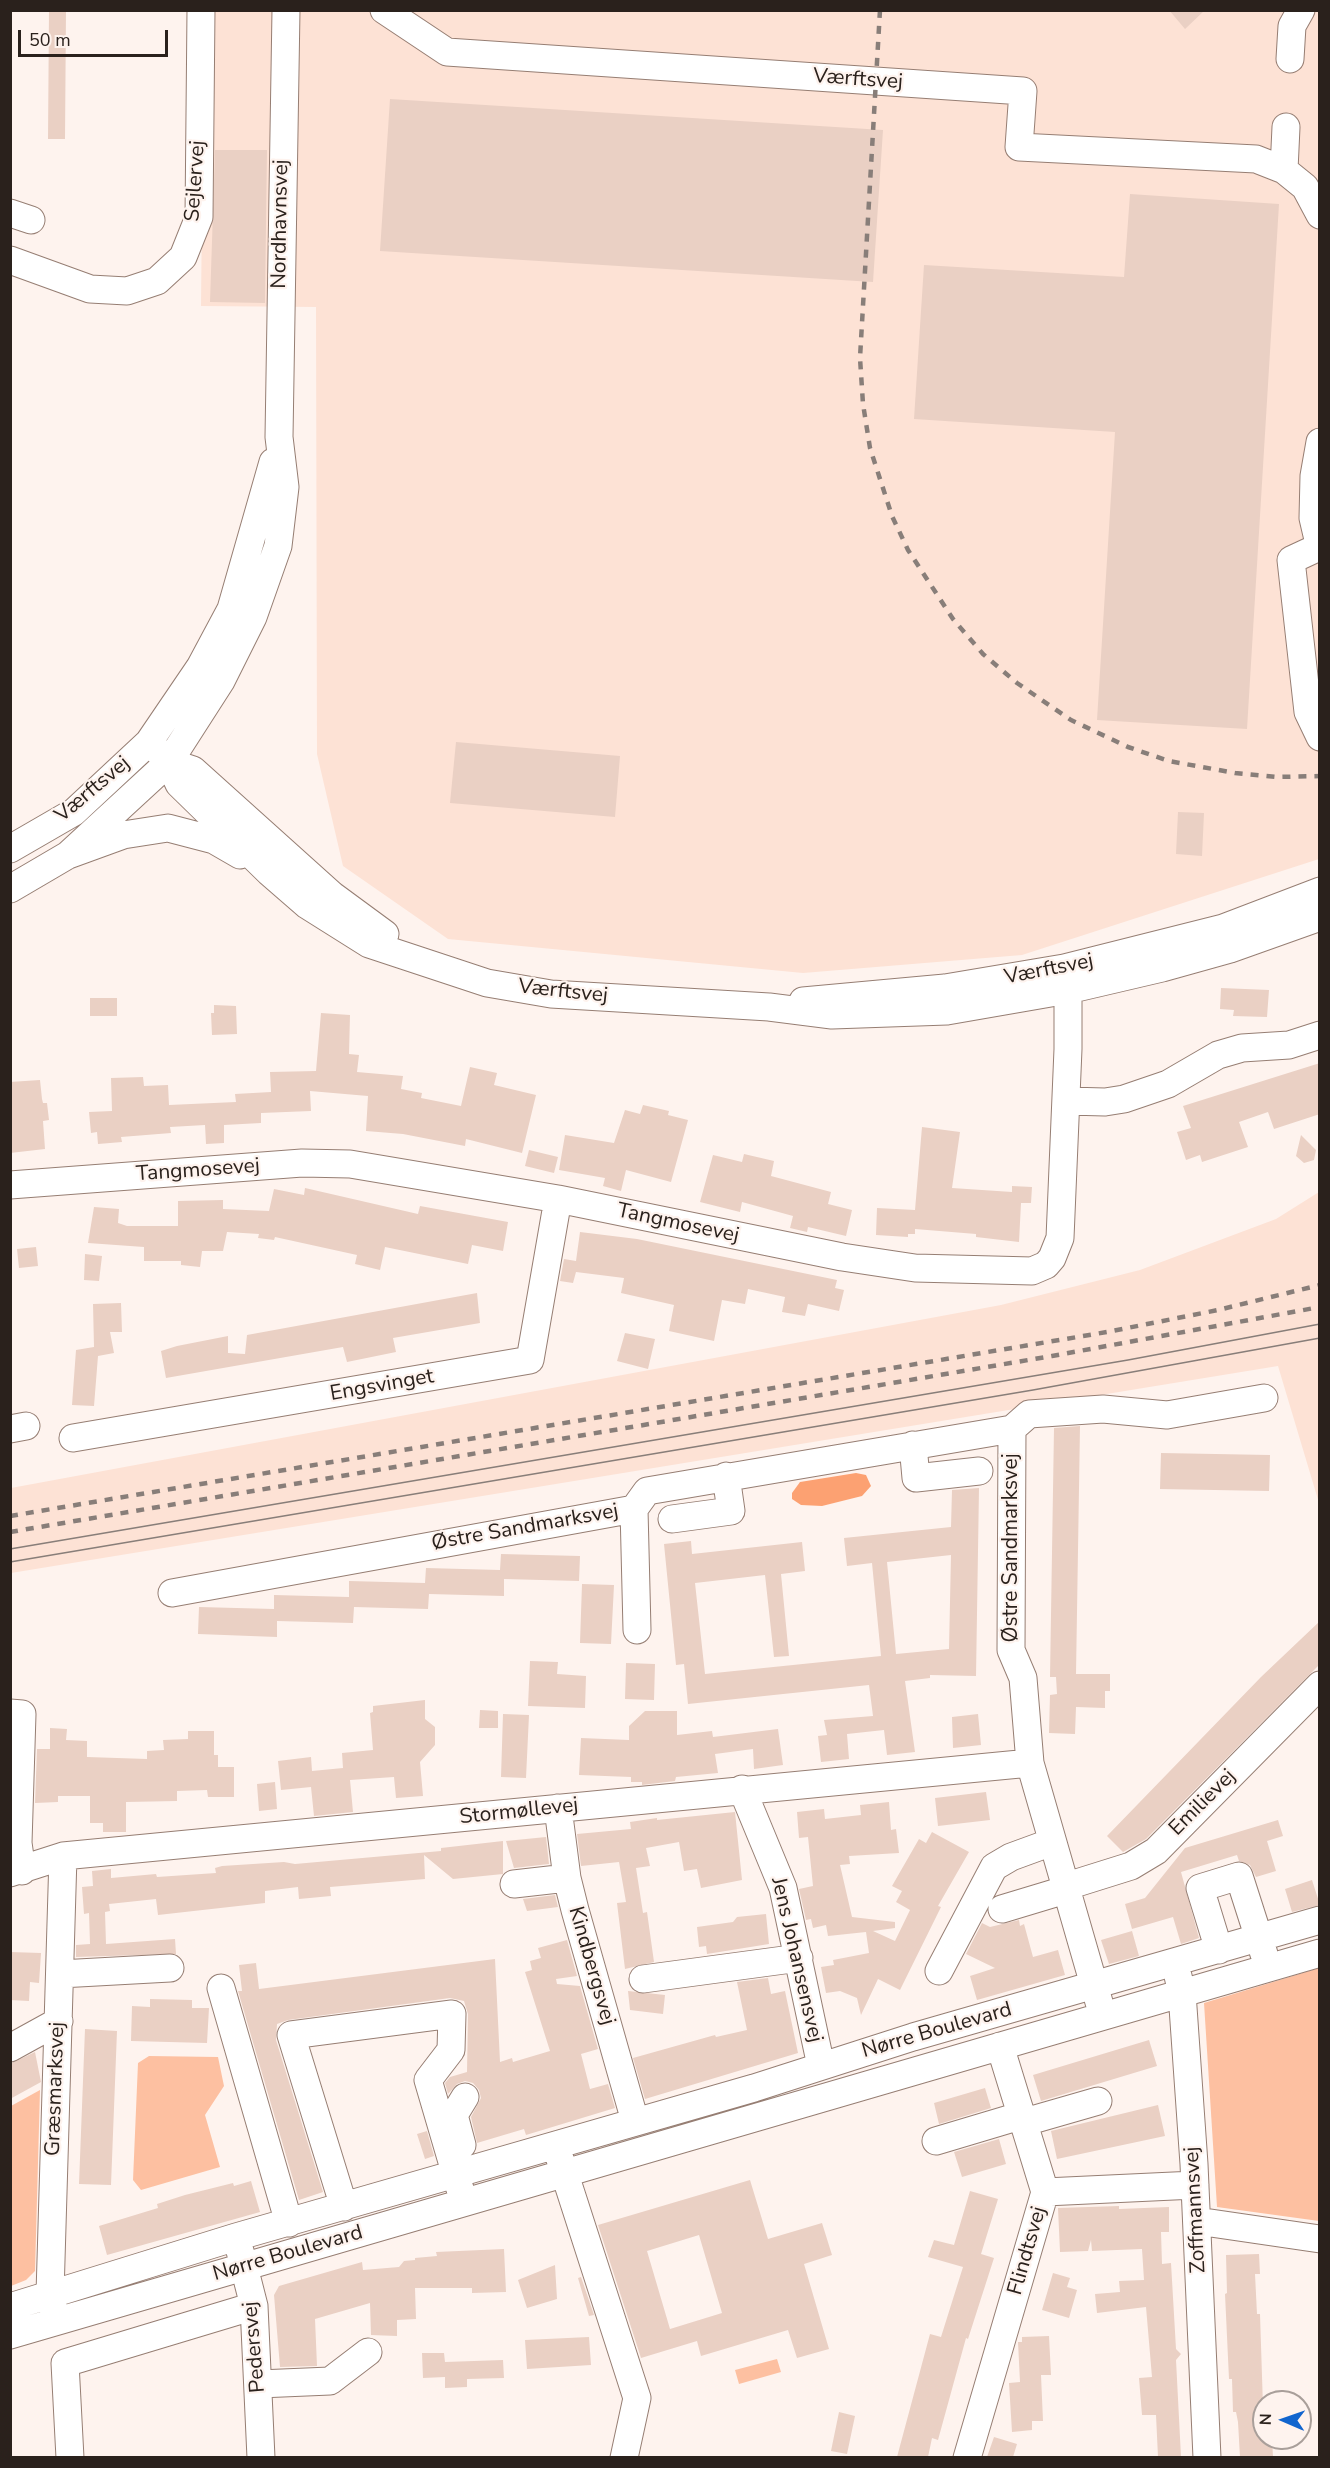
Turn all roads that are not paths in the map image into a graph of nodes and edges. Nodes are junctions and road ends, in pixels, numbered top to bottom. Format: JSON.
{"nodes":[{"id":1,"x":201,"y":10,"type":"edge"},
{"id":2,"x":286,"y":10,"type":"edge"},
{"id":3,"x":384,"y":10,"type":"edge"},
{"id":4,"x":1301,"y":10,"type":"edge"},
{"id":5,"x":1290,"y":59,"type":"dead end"},
{"id":6,"x":1286,"y":127,"type":"dead end"},
{"id":7,"x":1284,"y":170,"type":"junction"},
{"id":8,"x":1320,"y":215,"type":"edge"},
{"id":9,"x":10,"y":260,"type":"edge"},
{"id":10,"x":279,"y":437,"type":"junction"},
{"id":11,"x":1320,"y":442,"type":"edge"},
{"id":12,"x":1319,"y":548,"type":"edge"},
{"id":13,"x":1320,"y":737,"type":"edge"},
{"id":14,"x":149,"y":742,"type":"junction"},
{"id":15,"x":169,"y":762,"type":"junction"},
{"id":16,"x":10,"y":849,"type":"edge"},
{"id":17,"x":68,"y":855,"type":"junction"},
{"id":18,"x":268,"y":872,"type":"junction"},
{"id":19,"x":10,"y":889,"type":"edge"},
{"id":20,"x":1320,"y":891,"type":"edge"},
{"id":21,"x":1320,"y":917,"type":"edge"},
{"id":22,"x":431,"y":963,"type":"junction"},
{"id":23,"x":1066,"y":979,"type":"junction"},
{"id":24,"x":1320,"y":1035,"type":"edge"},
{"id":25,"x":1067,"y":1101,"type":"junction"},
{"id":26,"x":10,"y":1185,"type":"edge"},
{"id":27,"x":558,"y":1199,"type":"junction"},
{"id":28,"x":1264,"y":1398,"type":"dead end"},
{"id":29,"x":1012,"y":1429,"type":"junction"},
{"id":30,"x":73,"y":1438,"type":"dead end"},
{"id":31,"x":913,"y":1445,"type":"junction"},
{"id":32,"x":979,"y":1471,"type":"dead end"},
{"id":33,"x":726,"y":1476,"type":"junction"},
{"id":34,"x":634,"y":1509,"type":"junction"},
{"id":35,"x":672,"y":1519,"type":"dead end"},
{"id":36,"x":172,"y":1593,"type":"dead end"},
{"id":37,"x":637,"y":1630,"type":"dead end"},
{"id":38,"x":1320,"y":1685,"type":"edge"},
{"id":39,"x":16,"y":1713,"type":"edge"},
{"id":40,"x":1030,"y":1763,"type":"junction"},
{"id":41,"x":742,"y":1789,"type":"junction"},
{"id":42,"x":558,"y":1808,"type":"junction"},
{"id":43,"x":1052,"y":1842,"type":"junction"},
{"id":44,"x":63,"y":1856,"type":"junction"},
{"id":45,"x":16,"y":1872,"type":"edge"},
{"id":46,"x":567,"y":1878,"type":"junction"},
{"id":47,"x":514,"y":1884,"type":"dead end"},
{"id":48,"x":1065,"y":1888,"type":"junction"},
{"id":49,"x":1002,"y":1909,"type":"dead end"},
{"id":50,"x":1320,"y":1920,"type":"edge"},
{"id":51,"x":1259,"y":1938,"type":"junction"},
{"id":52,"x":1219,"y":1950,"type":"junction"},
{"id":53,"x":1320,"y":1953,"type":"edge"},
{"id":54,"x":799,"y":1958,"type":"junction"},
{"id":55,"x":1175,"y":1963,"type":"junction"},
{"id":56,"x":170,"y":1968,"type":"dead end"},
{"id":57,"x":1268,"y":1968,"type":"junction"},
{"id":58,"x":939,"y":1971,"type":"dead end"},
{"id":59,"x":60,"y":1974,"type":"junction"},
{"id":60,"x":643,"y":1979,"type":"dead end"},
{"id":61,"x":1094,"y":1986,"type":"junction"},
{"id":62,"x":220,"y":1988,"type":"dead end"},
{"id":63,"x":1182,"y":1993,"type":"junction"},
{"id":64,"x":1103,"y":2016,"type":"junction"},
{"id":65,"x":59,"y":2021,"type":"junction"},
{"id":66,"x":1000,"y":2046,"type":"junction"},
{"id":67,"x":10,"y":2048,"type":"edge"},
{"id":68,"x":821,"y":2066,"type":"junction"},
{"id":69,"x":465,"y":2097,"type":"dead end"},
{"id":70,"x":1098,"y":2101,"type":"dead end"},
{"id":71,"x":1024,"y":2118,"type":"junction"},
{"id":72,"x":635,"y":2121,"type":"junction"},
{"id":73,"x":936,"y":2141,"type":"dead end"},
{"id":74,"x":555,"y":2144,"type":"junction"},
{"id":75,"x":462,"y":2171,"type":"junction"},
{"id":76,"x":565,"y":2173,"type":"junction"},
{"id":77,"x":1195,"y":2185,"type":"junction"},
{"id":78,"x":1045,"y":2192,"type":"junction"},
{"id":79,"x":463,"y":2202,"type":"junction"},
{"id":80,"x":344,"y":2207,"type":"junction"},
{"id":81,"x":1197,"y":2221,"type":"junction"},
{"id":82,"x":289,"y":2223,"type":"junction"},
{"id":83,"x":237,"y":2237,"type":"junction"},
{"id":84,"x":1320,"y":2239,"type":"edge"},
{"id":85,"x":244,"y":2267,"type":"junction"},
{"id":86,"x":50,"y":2294,"type":"junction"},
{"id":87,"x":254,"y":2306,"type":"junction"},
{"id":88,"x":10,"y":2307,"type":"edge"},
{"id":89,"x":57,"y":2321,"type":"junction"},
{"id":90,"x":10,"y":2335,"type":"edge"},
{"id":91,"x":368,"y":2352,"type":"dead end"},
{"id":92,"x":259,"y":2385,"type":"junction"},
{"id":93,"x":70,"y":2457,"type":"edge"},
{"id":94,"x":261,"y":2457,"type":"edge"},
{"id":95,"x":624,"y":2457,"type":"edge"},
{"id":96,"x":967,"y":2457,"type":"edge"},
{"id":97,"x":1207,"y":2457,"type":"edge"}],
"edges":[{"from":1,"to":9,"type":"street","name":"Sejlervej"},
{"from":2,"to":10,"type":"street","name":"Nordhavnsvej"},
{"from":3,"to":7,"type":"street","name":"Værftsvej"},
{"from":4,"to":5,"type":"street"},
{"from":6,"to":7,"type":"street"},
{"from":7,"to":8,"type":"street","name":"Værftsvej"},
{"from":10,"to":14,"type":"street","name":"Nordhavnsvej"},
{"from":10,"to":15,"type":"street","name":"Nordhavnsvej"},
{"from":11,"to":12,"type":"street"},
{"from":12,"to":13,"type":"street"},
{"from":14,"to":15,"type":"street","name":"Værftsvej"},
{"from":14,"to":16,"type":"street","name":"Værftsvej"},
{"from":15,"to":17,"type":"street","name":"Værftsvej"},
{"from":15,"to":18,"type":"street","name":"Værftsvej"},
{"from":15,"to":22,"type":"street","name":"Værftsvej"},
{"from":17,"to":18,"type":"street","name":"Værftsvej"},
{"from":17,"to":19,"type":"street","name":"Værftsvej"},
{"from":18,"to":22,"type":"street","name":"Værftsvej"},
{"from":20,"to":23,"type":"street","name":"Værftsvej"},
{"from":21,"to":23,"type":"street","name":"Værftsvej"},
{"from":22,"to":23,"type":"street","name":"Værftsvej"},
{"from":23,"to":25,"type":"street","name":"Tangmosevej"},
{"from":24,"to":25,"type":"street"},
{"from":25,"to":27,"type":"street","name":"Tangmosevej"},
{"from":26,"to":27,"type":"street","name":"Tangmosevej"},
{"from":27,"to":30,"type":"street","name":"Engsvinget"},
{"from":28,"to":29,"type":"street","name":"Østre Sandmarksvej"},
{"from":29,"to":31,"type":"street","name":"Østre Sandmarksvej"},
{"from":29,"to":40,"type":"street","name":"Østre Sandmarksvej"},
{"from":31,"to":32,"type":"street"},
{"from":31,"to":33,"type":"street","name":"Østre Sandmarksvej"},
{"from":33,"to":34,"type":"street","name":"Østre Sandmarksvej"},
{"from":33,"to":35,"type":"street"},
{"from":34,"to":36,"type":"street","name":"Østre Sandmarksvej"},
{"from":34,"to":37,"type":"street"},
{"from":38,"to":48,"type":"street","name":"Emilievej"},
{"from":39,"to":45,"type":"street"},
{"from":40,"to":41,"type":"street","name":"Stormøllevej"},
{"from":40,"to":43,"type":"street","name":"Østre Sandmarksvej"},
{"from":41,"to":42,"type":"street","name":"Stormøllevej"},
{"from":41,"to":54,"type":"street","name":"Jens Johansensvej"},
{"from":42,"to":44,"type":"street","name":"Stormøllevej"},
{"from":42,"to":46,"type":"street","name":"Kindbergsvej"},
{"from":43,"to":48,"type":"street","name":"Østre Sandmarksvej"},
{"from":43,"to":58,"type":"street"},
{"from":44,"to":45,"type":"street","name":"Stormøllevej"},
{"from":44,"to":59,"type":"street","name":"Græsmarksvej"},
{"from":46,"to":47,"type":"street"},
{"from":46,"to":72,"type":"street","name":"Kindbergsvej"},
{"from":48,"to":49,"type":"street","name":"Emilievej"},
{"from":48,"to":61,"type":"street","name":"Østre Sandmarksvej"},
{"from":50,"to":51,"type":"street","name":"Nørre Boulevard"},
{"from":51,"to":52,"type":"street","name":"Nørre Boulevard"},
{"from":51,"to":52,"type":"street"},
{"from":51,"to":57,"type":"street"},
{"from":52,"to":55,"type":"street","name":"Nørre Boulevard"},
{"from":53,"to":57,"type":"street","name":"Nørre Boulevard"},
{"from":54,"to":60,"type":"street"},
{"from":54,"to":68,"type":"street","name":"Jens Johansensvej"},
{"from":55,"to":61,"type":"street","name":"Nørre Boulevard"},
{"from":55,"to":63,"type":"street","name":"Zoffmannsvej"},
{"from":56,"to":59,"type":"street"},
{"from":57,"to":63,"type":"street","name":"Nørre Boulevard"},
{"from":59,"to":65,"type":"street","name":"Græsmarksvej"},
{"from":61,"to":64,"type":"street","name":"Østre Sandmarksvej"},
{"from":61,"to":68,"type":"street","name":"Nørre Boulevard"},
{"from":62,"to":82,"type":"street","name":"Nørre Boulevard"},
{"from":63,"to":64,"type":"street","name":"Nørre Boulevard"},
{"from":63,"to":77,"type":"street","name":"Zoffmannsvej"},
{"from":64,"to":66,"type":"street","name":"Nørre Boulevard"},
{"from":65,"to":67,"type":"street"},
{"from":65,"to":86,"type":"street","name":"Græsmarksvej"},
{"from":66,"to":71,"type":"street","name":"Flindtsvej"},
{"from":66,"to":76,"type":"street","name":"Nørre Boulevard"},
{"from":68,"to":72,"type":"street","name":"Nørre Boulevard"},
{"from":69,"to":75,"type":"street"},
{"from":70,"to":71,"type":"street"},
{"from":71,"to":73,"type":"street"},
{"from":71,"to":78,"type":"street","name":"Flindtsvej"},
{"from":72,"to":74,"type":"street","name":"Nørre Boulevard"},
{"from":74,"to":75,"type":"street","name":"Nørre Boulevard"},
{"from":74,"to":76,"type":"street"},
{"from":75,"to":79,"type":"street"},
{"from":75,"to":80,"type":"street","name":"Nørre Boulevard"},
{"from":75,"to":80,"type":"street"},
{"from":76,"to":79,"type":"street","name":"Nørre Boulevard"},
{"from":76,"to":95,"type":"street"},
{"from":77,"to":78,"type":"street"},
{"from":77,"to":81,"type":"street","name":"Zoffmannsvej"},
{"from":78,"to":96,"type":"street","name":"Flindtsvej"},
{"from":79,"to":85,"type":"street","name":"Nørre Boulevard"},
{"from":80,"to":82,"type":"street","name":"Nørre Boulevard"},
{"from":81,"to":84,"type":"street"},
{"from":81,"to":97,"type":"street","name":"Zoffmannsvej"},
{"from":82,"to":83,"type":"street","name":"Nørre Boulevard"},
{"from":83,"to":85,"type":"street","name":"Pedersvej"},
{"from":83,"to":86,"type":"street","name":"Nørre Boulevard"},
{"from":85,"to":87,"type":"street","name":"Pedersvej"},
{"from":85,"to":89,"type":"street","name":"Nørre Boulevard"},
{"from":86,"to":88,"type":"street","name":"Nørre Boulevard"},
{"from":86,"to":89,"type":"street","name":"Græsmarksvej"},
{"from":87,"to":92,"type":"street","name":"Pedersvej"},
{"from":87,"to":93,"type":"street"},
{"from":89,"to":90,"type":"street","name":"Nørre Boulevard"},
{"from":91,"to":92,"type":"street"},
{"from":92,"to":94,"type":"street","name":"Pedersvej"}]}
